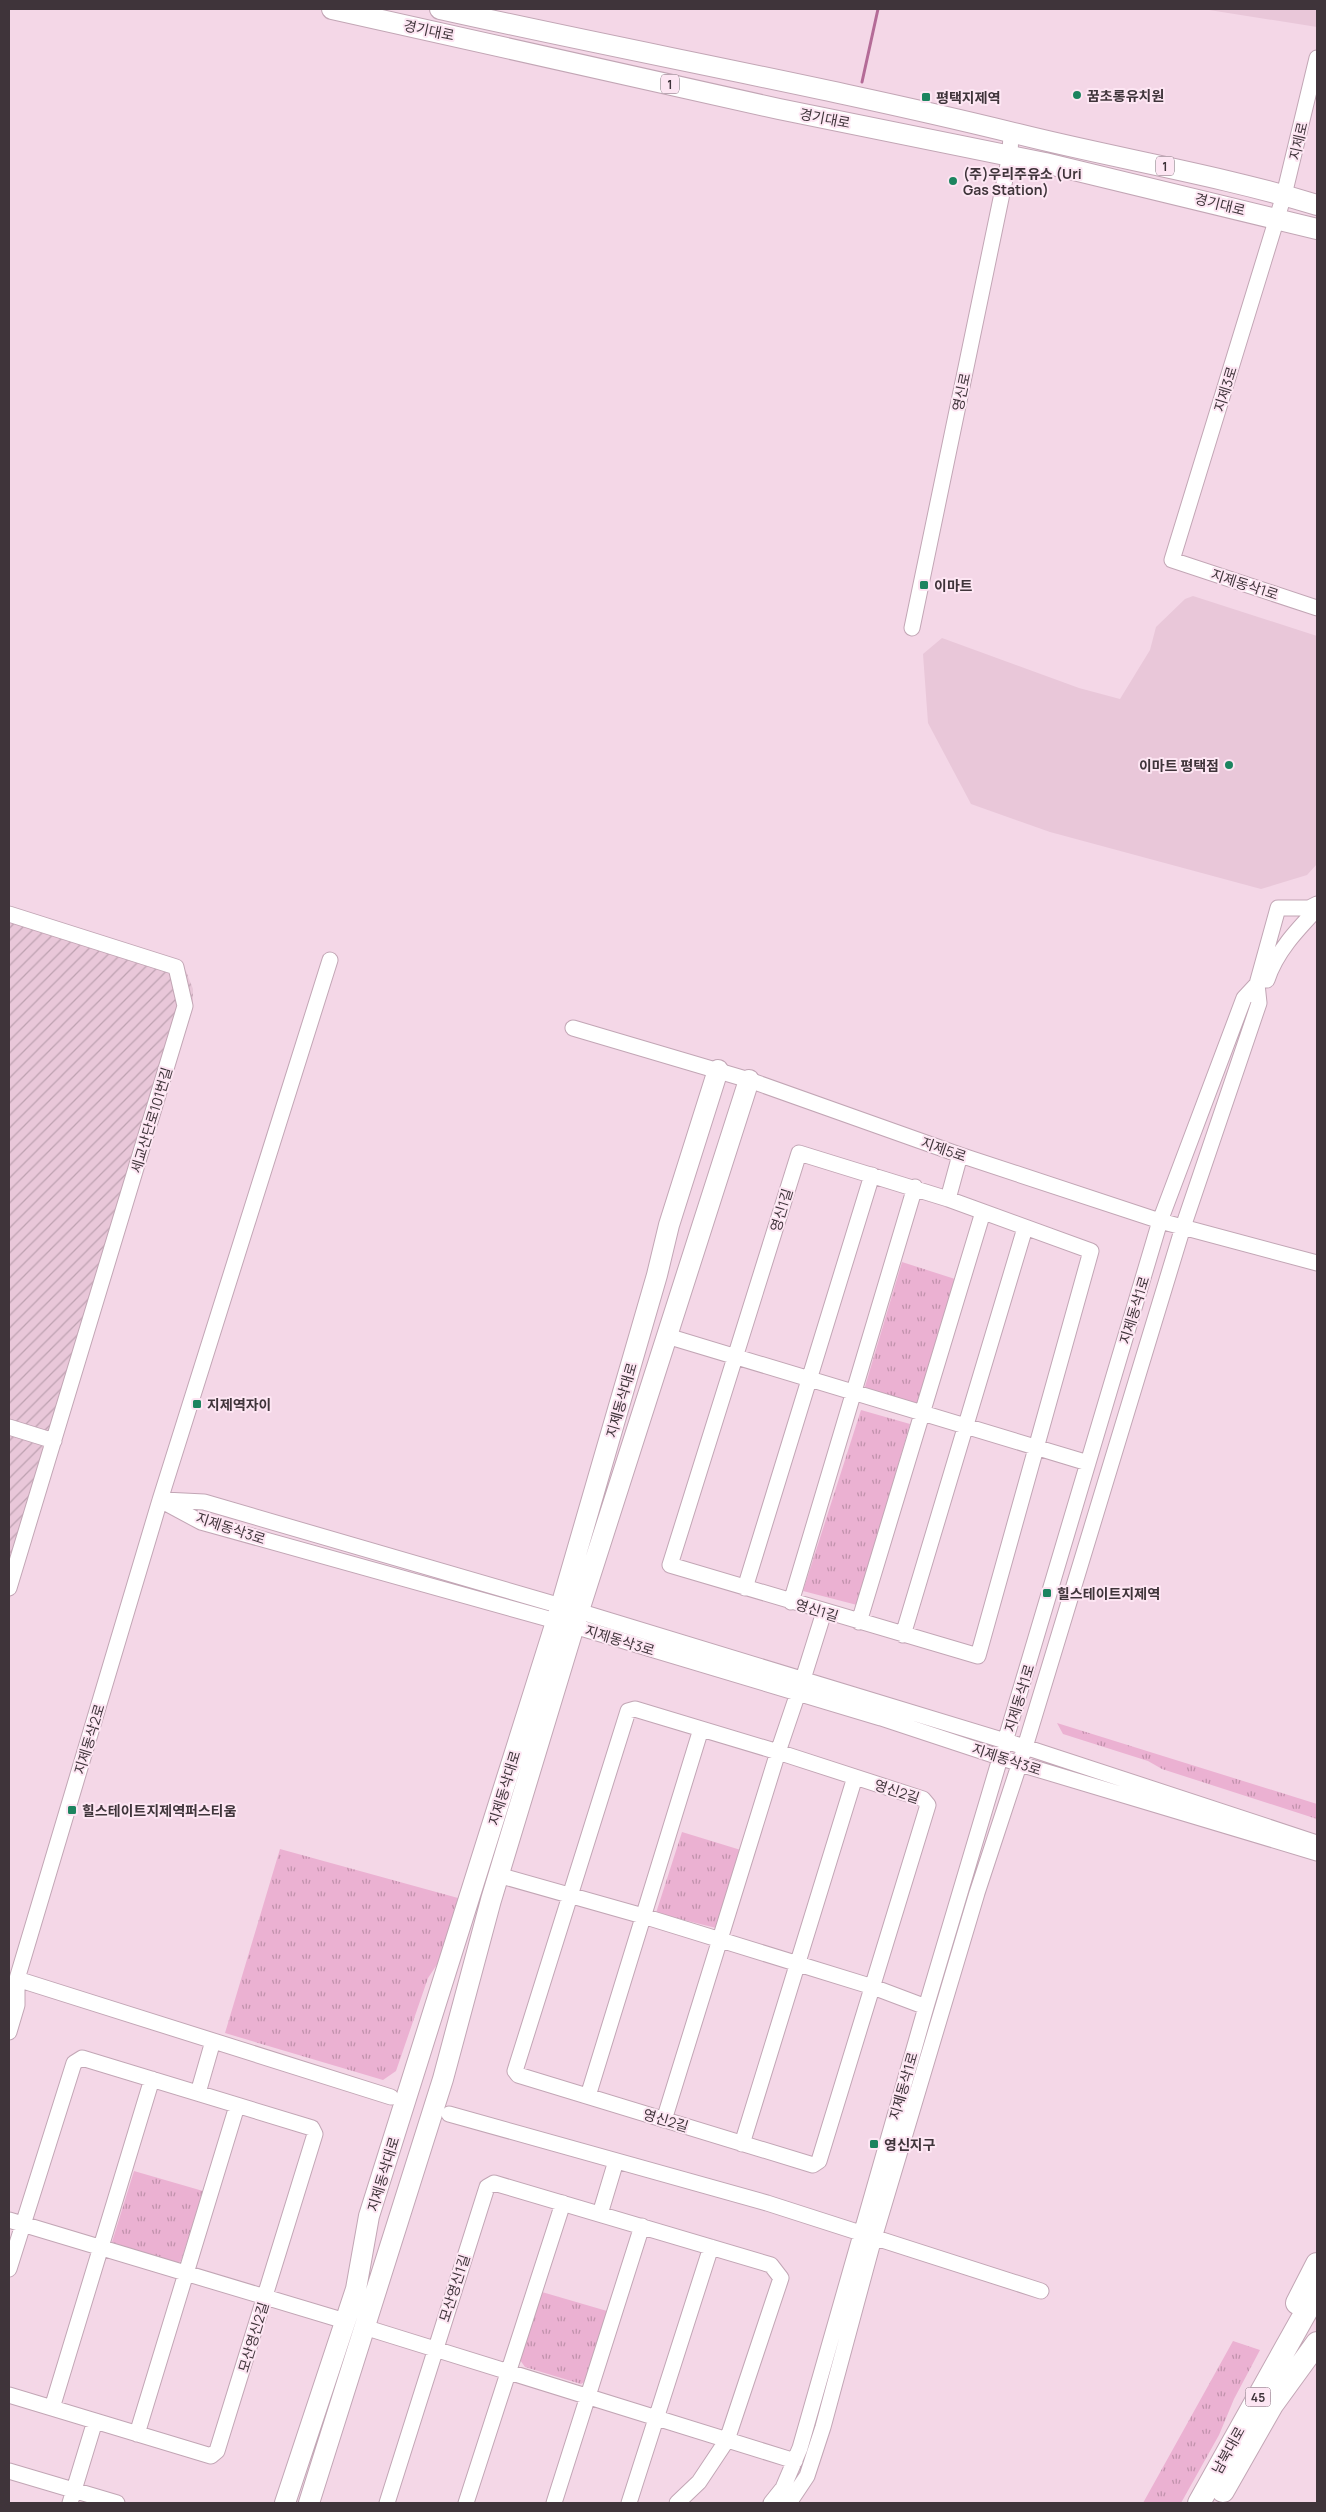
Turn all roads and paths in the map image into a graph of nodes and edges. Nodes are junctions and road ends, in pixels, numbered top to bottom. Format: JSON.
{"nodes":[{"id":1,"x":332,"y":9,"type":"edge"},
{"id":2,"x":440,"y":9,"type":"edge"},
{"id":3,"x":1317,"y":58,"type":"edge"},
{"id":4,"x":1011,"y":132,"type":"junction"},
{"id":5,"x":1010,"y":155,"type":"junction"},
{"id":6,"x":1284,"y":195,"type":"junction"},
{"id":7,"x":1317,"y":205,"type":"edge"},
{"id":8,"x":1277,"y":218,"type":"junction"},
{"id":9,"x":1317,"y":229,"type":"edge"},
{"id":10,"x":1172,"y":560,"type":"joint"},
{"id":11,"x":1317,"y":608,"type":"edge"},
{"id":12,"x":912,"y":628,"type":"dead end"},
{"id":13,"x":1317,"y":904,"type":"edge"},
{"id":14,"x":1317,"y":909,"type":"edge"},
{"id":15,"x":9,"y":914,"type":"edge"},
{"id":16,"x":330,"y":960,"type":"dead end"},
{"id":17,"x":1256,"y":984,"type":"junction"},
{"id":18,"x":1259,"y":1003,"type":"junction"},
{"id":19,"x":573,"y":1028,"type":"dead end"},
{"id":20,"x":718,"y":1070,"type":"junction"},
{"id":21,"x":749,"y":1080,"type":"junction"},
{"id":22,"x":960,"y":1155,"type":"junction"},
{"id":23,"x":872,"y":1174,"type":"junction"},
{"id":24,"x":915,"y":1187,"type":"junction"},
{"id":25,"x":948,"y":1199,"type":"junction"},
{"id":26,"x":983,"y":1212,"type":"junction"},
{"id":27,"x":1160,"y":1221,"type":"junction"},
{"id":28,"x":1183,"y":1227,"type":"junction"},
{"id":29,"x":1025,"y":1228,"type":"junction"},
{"id":30,"x":1317,"y":1263,"type":"edge"},
{"id":31,"x":667,"y":1336,"type":"junction"},
{"id":32,"x":735,"y":1357,"type":"junction"},
{"id":33,"x":809,"y":1380,"type":"junction"},
{"id":34,"x":853,"y":1393,"type":"junction"},
{"id":35,"x":922,"y":1414,"type":"junction"},
{"id":36,"x":9,"y":1427,"type":"edge"},
{"id":37,"x":965,"y":1428,"type":"junction"},
{"id":38,"x":54,"y":1441,"type":"junction"},
{"id":39,"x":1036,"y":1449,"type":"junction"},
{"id":40,"x":1088,"y":1463,"type":"junction"},
{"id":41,"x":160,"y":1500,"type":"junction"},
{"id":42,"x":9,"y":1588,"type":"edge"},
{"id":43,"x":745,"y":1588,"type":"junction"},
{"id":44,"x":791,"y":1602,"type":"junction"},
{"id":45,"x":824,"y":1612,"type":"junction"},
{"id":46,"x":567,"y":1616,"type":"junction"},
{"id":47,"x":859,"y":1622,"type":"junction"},
{"id":48,"x":903,"y":1635,"type":"junction"},
{"id":49,"x":800,"y":1686,"type":"junction"},
{"id":50,"x":701,"y":1729,"type":"junction"},
{"id":51,"x":1006,"y":1742,"type":"junction"},
{"id":52,"x":1025,"y":1747,"type":"junction"},
{"id":53,"x":778,"y":1752,"type":"junction"},
{"id":54,"x":1002,"y":1757,"type":"junction"},
{"id":55,"x":1020,"y":1764,"type":"junction"},
{"id":56,"x":855,"y":1777,"type":"junction"},
{"id":57,"x":1317,"y":1843,"type":"edge"},
{"id":58,"x":1317,"y":1853,"type":"edge"},
{"id":59,"x":498,"y":1875,"type":"junction"},
{"id":60,"x":570,"y":1896,"type":"junction"},
{"id":61,"x":643,"y":1916,"type":"junction"},
{"id":62,"x":720,"y":1940,"type":"junction"},
{"id":63,"x":797,"y":1965,"type":"junction"},
{"id":64,"x":17,"y":1979,"type":"junction"},
{"id":65,"x":873,"y":1988,"type":"junction"},
{"id":66,"x":9,"y":1993,"type":"edge"},
{"id":67,"x":926,"y":2007,"type":"junction"},
{"id":68,"x":9,"y":2032,"type":"edge"},
{"id":69,"x":213,"y":2041,"type":"junction"},
{"id":70,"x":413,"y":2076,"type":"junction"},
{"id":71,"x":152,"y":2079,"type":"junction"},
{"id":72,"x":443,"y":2079,"type":"junction"},
{"id":73,"x":198,"y":2093,"type":"junction"},
{"id":74,"x":588,"y":2096,"type":"junction"},
{"id":75,"x":391,"y":2097,"type":"junction"},
{"id":76,"x":237,"y":2106,"type":"junction"},
{"id":77,"x":449,"y":2114,"type":"junction"},
{"id":78,"x":664,"y":2120,"type":"junction"},
{"id":79,"x":397,"y":2128,"type":"junction"},
{"id":80,"x":742,"y":2144,"type":"junction"},
{"id":81,"x":421,"y":2147,"type":"junction"},
{"id":82,"x":616,"y":2161,"type":"junction"},
{"id":83,"x":563,"y":2203,"type":"junction"},
{"id":84,"x":600,"y":2214,"type":"junction"},
{"id":85,"x":16,"y":2222,"type":"edge"},
{"id":86,"x":642,"y":2226,"type":"junction"},
{"id":87,"x":860,"y":2233,"type":"junction"},
{"id":88,"x":874,"y":2238,"type":"junction"},
{"id":89,"x":711,"y":2247,"type":"junction"},
{"id":90,"x":101,"y":2248,"type":"junction"},
{"id":91,"x":1317,"y":2264,"type":"edge"},
{"id":92,"x":9,"y":2270,"type":"edge"},
{"id":93,"x":186,"y":2274,"type":"junction"},
{"id":94,"x":1041,"y":2291,"type":"dead end"},
{"id":95,"x":1317,"y":2292,"type":"edge"},
{"id":96,"x":265,"y":2297,"type":"junction"},
{"id":97,"x":355,"y":2324,"type":"junction"},
{"id":98,"x":1317,"y":2324,"type":"edge"},
{"id":99,"x":1317,"y":2343,"type":"edge"},
{"id":100,"x":435,"y":2349,"type":"junction"},
{"id":101,"x":508,"y":2372,"type":"junction"},
{"id":102,"x":9,"y":2395,"type":"edge"},
{"id":103,"x":588,"y":2397,"type":"junction"},
{"id":104,"x":52,"y":2408,"type":"junction"},
{"id":105,"x":1267,"y":2412,"type":"junction"},
{"id":106,"x":655,"y":2418,"type":"junction"},
{"id":107,"x":1244,"y":2420,"type":"junction"},
{"id":108,"x":95,"y":2421,"type":"junction"},
{"id":109,"x":137,"y":2434,"type":"junction"},
{"id":110,"x":727,"y":2440,"type":"junction"},
{"id":111,"x":795,"y":2461,"type":"junction"},
{"id":112,"x":9,"y":2471,"type":"edge"},
{"id":113,"x":72,"y":2497,"type":"edge"},
{"id":114,"x":117,"y":2503,"type":"edge"},
{"id":115,"x":285,"y":2503,"type":"edge"},
{"id":116,"x":309,"y":2503,"type":"edge"},
{"id":117,"x":387,"y":2503,"type":"edge"},
{"id":118,"x":466,"y":2503,"type":"edge"},
{"id":119,"x":554,"y":2503,"type":"edge"},
{"id":120,"x":629,"y":2503,"type":"edge"},
{"id":121,"x":677,"y":2503,"type":"edge"},
{"id":122,"x":772,"y":2503,"type":"edge"},
{"id":123,"x":789,"y":2503,"type":"edge"},
{"id":124,"x":1199,"y":2503,"type":"edge"},
{"id":125,"x":1216,"y":2503,"type":"edge"}],
"edges":[{"from":1,"to":5,"type":"main road","name":"경기대로","number":"1"},
{"from":2,"to":4,"type":"main road","name":"경기대로","number":"1"},
{"from":3,"to":6,"type":"street","name":"지제로"},
{"from":4,"to":5,"type":"street","name":"영신로"},
{"from":4,"to":6,"type":"main road","name":"경기대로","number":"1"},
{"from":5,"to":8,"type":"main road","name":"경기대로","number":"1"},
{"from":5,"to":12,"type":"street","name":"영신로"},
{"from":6,"to":7,"type":"main road","name":"경기대로","number":"1"},
{"from":6,"to":8,"type":"street","name":"지제로"},
{"from":8,"to":9,"type":"main road","name":"경기대로","number":"1"},
{"from":8,"to":10,"type":"street","name":"지제3로"},
{"from":10,"to":11,"type":"street","name":"지제동삭1로"},
{"from":13,"to":17,"type":"street","name":"지제동삭1로"},
{"from":14,"to":18,"type":"street"},
{"from":15,"to":38,"type":"street","name":"세교산단로101번길"},
{"from":16,"to":41,"type":"street","name":"지제동삭2로"},
{"from":17,"to":18,"type":"street","name":"지제동삭1로"},
{"from":17,"to":27,"type":"street","name":"지제동삭1로"},
{"from":18,"to":28,"type":"street","name":"지제동삭1로"},
{"from":19,"to":20,"type":"street","name":"지제5로"},
{"from":20,"to":21,"type":"street","name":"지제5로"},
{"from":20,"to":46,"type":"main road","name":"지제동삭대로"},
{"from":21,"to":22,"type":"street","name":"지제5로"},
{"from":21,"to":31,"type":"main road","name":"지제동삭대로"},
{"from":22,"to":25,"type":"street"},
{"from":22,"to":27,"type":"street","name":"지제5로"},
{"from":23,"to":24,"type":"street","name":"영신1길"},
{"from":23,"to":32,"type":"street","name":"영신1길"},
{"from":23,"to":33,"type":"street"},
{"from":24,"to":25,"type":"street","name":"영신1길"},
{"from":24,"to":34,"type":"street"},
{"from":25,"to":26,"type":"street","name":"영신1길"},
{"from":26,"to":29,"type":"street","name":"영신1길"},
{"from":26,"to":35,"type":"street"},
{"from":27,"to":28,"type":"street","name":"지제5로"},
{"from":27,"to":40,"type":"street","name":"지제동삭1로"},
{"from":28,"to":30,"type":"street","name":"지제5로"},
{"from":28,"to":52,"type":"street","name":"지제동삭1로"},
{"from":29,"to":37,"type":"street"},
{"from":29,"to":39,"type":"street","name":"영신1길"},
{"from":31,"to":32,"type":"street"},
{"from":31,"to":46,"type":"main road","name":"지제동삭대로"},
{"from":32,"to":33,"type":"street"},
{"from":32,"to":43,"type":"street","name":"영신1길"},
{"from":33,"to":34,"type":"street"},
{"from":33,"to":43,"type":"street"},
{"from":34,"to":35,"type":"street"},
{"from":34,"to":44,"type":"street"},
{"from":35,"to":37,"type":"street"},
{"from":35,"to":47,"type":"street"},
{"from":36,"to":38,"type":"street"},
{"from":37,"to":39,"type":"street"},
{"from":37,"to":48,"type":"street"},
{"from":38,"to":42,"type":"street"},
{"from":39,"to":40,"type":"street"},
{"from":39,"to":48,"type":"street","name":"영신1길"},
{"from":40,"to":51,"type":"street","name":"지제동삭1로"},
{"from":41,"to":46,"type":"street","name":"지제동삭3로"},
{"from":41,"to":64,"type":"street","name":"지제동삭2로"},
{"from":43,"to":44,"type":"street","name":"영신1길"},
{"from":44,"to":45,"type":"street","name":"영신1길"},
{"from":45,"to":47,"type":"street","name":"영신1길"},
{"from":45,"to":49,"type":"street"},
{"from":46,"to":49,"type":"street","name":"지제동삭3로"},
{"from":46,"to":59,"type":"main road","name":"지제동삭대로"},
{"from":46,"to":70,"type":"main road","name":"지제동삭대로"},
{"from":47,"to":48,"type":"street","name":"영신1길"},
{"from":49,"to":51,"type":"street","name":"지제동삭3로"},
{"from":49,"to":53,"type":"street"},
{"from":49,"to":54,"type":"street","name":"지제동삭3로"},
{"from":50,"to":53,"type":"street","name":"영신2길"},
{"from":50,"to":60,"type":"street","name":"영신2길"},
{"from":50,"to":61,"type":"street"},
{"from":51,"to":52,"type":"street","name":"지제동삭3로"},
{"from":51,"to":54,"type":"street","name":"지제동삭1로"},
{"from":52,"to":55,"type":"street","name":"지제동삭1로"},
{"from":52,"to":57,"type":"street","name":"지제동삭3로"},
{"from":53,"to":56,"type":"street","name":"영신2길"},
{"from":53,"to":62,"type":"street"},
{"from":54,"to":55,"type":"street","name":"지제동삭3로"},
{"from":54,"to":67,"type":"street","name":"지제동삭1로"},
{"from":55,"to":58,"type":"street","name":"지제동삭3로"},
{"from":55,"to":88,"type":"street","name":"지제동삭1로"},
{"from":56,"to":63,"type":"street"},
{"from":56,"to":65,"type":"street","name":"영신2길"},
{"from":59,"to":60,"type":"street"},
{"from":59,"to":72,"type":"main road","name":"지제동삭대로"},
{"from":60,"to":61,"type":"street"},
{"from":60,"to":74,"type":"street","name":"영신2길"},
{"from":61,"to":62,"type":"street"},
{"from":61,"to":74,"type":"street"},
{"from":62,"to":63,"type":"street"},
{"from":62,"to":78,"type":"street"},
{"from":63,"to":65,"type":"street"},
{"from":63,"to":80,"type":"street"},
{"from":64,"to":66,"type":"street","name":"지제동삭2로"},
{"from":64,"to":68,"type":"street","name":"지제동삭2로"},
{"from":64,"to":69,"type":"street"},
{"from":65,"to":67,"type":"street"},
{"from":65,"to":80,"type":"street","name":"영신2길"},
{"from":67,"to":87,"type":"street","name":"지제동삭1로"},
{"from":69,"to":73,"type":"street"},
{"from":69,"to":75,"type":"street"},
{"from":70,"to":75,"type":"street"},
{"from":70,"to":79,"type":"main road","name":"지제동삭대로"},
{"from":71,"to":73,"type":"street","name":"모산영신2길"},
{"from":71,"to":85,"type":"street","name":"모산영신2길"},
{"from":71,"to":90,"type":"street"},
{"from":72,"to":77,"type":"street"},
{"from":72,"to":81,"type":"main road","name":"지제동삭대로"},
{"from":73,"to":76,"type":"street","name":"모산영신2길"},
{"from":74,"to":78,"type":"street","name":"영신2길"},
{"from":75,"to":79,"type":"street"},
{"from":76,"to":93,"type":"street"},
{"from":76,"to":96,"type":"street","name":"모산영신2길"},
{"from":77,"to":81,"type":"street"},
{"from":77,"to":82,"type":"street"},
{"from":78,"to":80,"type":"street","name":"영신2길"},
{"from":79,"to":97,"type":"main road","name":"지제동삭대로"},
{"from":81,"to":97,"type":"main road","name":"지제동삭대로"},
{"from":82,"to":84,"type":"street"},
{"from":82,"to":87,"type":"street"},
{"from":83,"to":84,"type":"street","name":"모산영신1길"},
{"from":83,"to":100,"type":"street","name":"모산영신1길"},
{"from":83,"to":101,"type":"street"},
{"from":84,"to":86,"type":"street","name":"모산영신1길"},
{"from":85,"to":90,"type":"street"},
{"from":85,"to":92,"type":"street","name":"모산영신2길"},
{"from":86,"to":89,"type":"street","name":"모산영신1길"},
{"from":86,"to":103,"type":"street"},
{"from":87,"to":88,"type":"street"},
{"from":87,"to":111,"type":"street","name":"지제동삭1로"},
{"from":88,"to":94,"type":"street"},
{"from":88,"to":123,"type":"street","name":"지제동삭1로"},
{"from":89,"to":106,"type":"street"},
{"from":89,"to":110,"type":"street","name":"모산영신1길"},
{"from":90,"to":93,"type":"street"},
{"from":90,"to":104,"type":"street"},
{"from":91,"to":107,"type":"highway"},
{"from":93,"to":96,"type":"street"},
{"from":93,"to":109,"type":"street"},
{"from":95,"to":107,"type":"highway","name":"남북대로","number":"45"},
{"from":96,"to":97,"type":"street"},
{"from":96,"to":109,"type":"street","name":"모산영신2길"},
{"from":97,"to":100,"type":"street"},
{"from":97,"to":115,"type":"main road","name":"지제동삭대로"},
{"from":97,"to":116,"type":"main road","name":"지제동삭대로"},
{"from":98,"to":105,"type":"highway","name":"남북대로","number":"45"},
{"from":99,"to":105,"type":"highway"},
{"from":100,"to":101,"type":"street"},
{"from":100,"to":117,"type":"street","name":"모산영신1길"},
{"from":101,"to":103,"type":"street"},
{"from":101,"to":118,"type":"street"},
{"from":102,"to":104,"type":"street","name":"모산영신2길"},
{"from":103,"to":106,"type":"street"},
{"from":103,"to":119,"type":"street"},
{"from":104,"to":108,"type":"street","name":"모산영신2길"},
{"from":105,"to":125,"type":"highway","name":"남북대로","number":"45"},
{"from":106,"to":110,"type":"street"},
{"from":106,"to":120,"type":"street"},
{"from":107,"to":124,"type":"highway","name":"남북대로","number":"45"},
{"from":108,"to":109,"type":"street","name":"모산영신2길"},
{"from":108,"to":113,"type":"street"},
{"from":110,"to":111,"type":"street"},
{"from":110,"to":121,"type":"street","name":"모산영신1길"},
{"from":111,"to":122,"type":"street","name":"지제동삭1로"},
{"from":112,"to":113,"type":"street"},
{"from":113,"to":114,"type":"street"}]}
